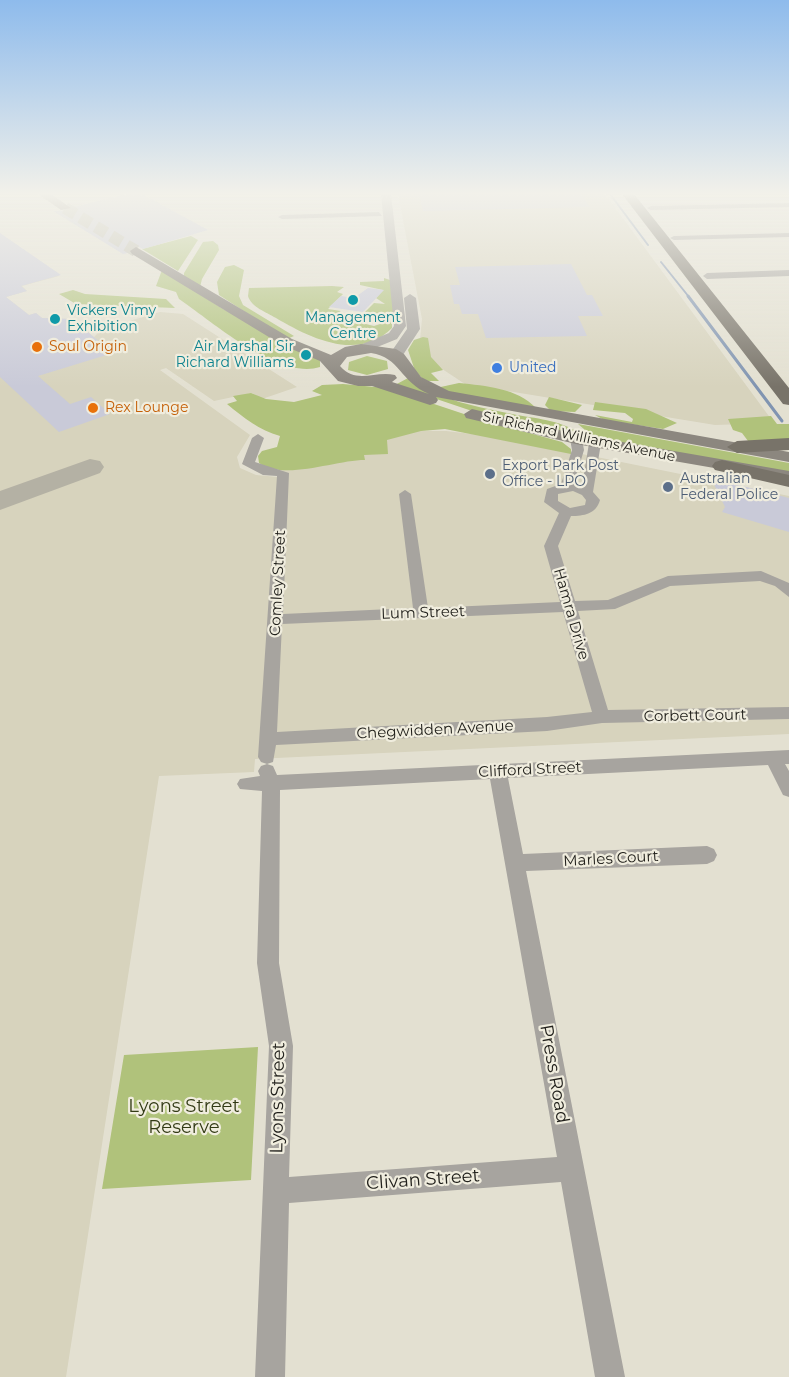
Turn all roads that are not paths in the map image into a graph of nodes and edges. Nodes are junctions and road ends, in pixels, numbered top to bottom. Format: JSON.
{"nodes":[{"id":1,"x":150,"y":258,"type":"tunnel mouth"},
{"id":2,"x":392,"y":258,"type":"edge"},
{"id":3,"x":401,"y":258,"type":"edge"},
{"id":4,"x":679,"y":258,"type":"edge"},
{"id":5,"x":692,"y":258,"type":"edge"},
{"id":6,"x":789,"y":273,"type":"edge"},
{"id":7,"x":707,"y":276,"type":"junction"},
{"id":8,"x":720,"y":310,"type":"junction"},
{"id":9,"x":365,"y":348,"type":"junction"},
{"id":10,"x":399,"y":360,"type":"junction"},
{"id":11,"x":333,"y":367,"type":"junction"},
{"id":12,"x":789,"y":376,"type":"edge"},
{"id":13,"x":373,"y":381,"type":"junction"},
{"id":14,"x":789,"y":400,"type":"edge"},
{"id":15,"x":481,"y":403,"type":"junction"},
{"id":16,"x":258,"y":438,"type":"dead end"},
{"id":17,"x":576,"y":439,"type":"junction"},
{"id":18,"x":789,"y":444,"type":"edge"},
{"id":19,"x":737,"y":447,"type":"junction"},
{"id":20,"x":595,"y":449,"type":"junction"},
{"id":21,"x":789,"y":457,"type":"edge"},
{"id":22,"x":722,"y":466,"type":"junction"},
{"id":23,"x":789,"y":476,"type":"edge"},
{"id":24,"x":789,"y":481,"type":"edge"},
{"id":25,"x":566,"y":487,"type":"junction"},
{"id":26,"x":587,"y":492,"type":"junction"},
{"id":27,"x":405,"y":495,"type":"dead end"},
{"id":28,"x":566,"y":512,"type":"junction"},
{"id":29,"x":789,"y":592,"type":"edge"},
{"id":30,"x":569,"y":607,"type":"junction"},
{"id":31,"x":421,"y":613,"type":"junction"},
{"id":32,"x":276,"y":619,"type":"junction"},
{"id":33,"x":789,"y":713,"type":"edge"},
{"id":34,"x":602,"y":717,"type":"junction"},
{"id":35,"x":781,"y":757,"type":"edge"},
{"id":36,"x":268,"y":763,"type":"junction"},
{"id":37,"x":498,"y":772,"type":"junction"},
{"id":38,"x":246,"y":784,"type":"dead end"},
{"id":39,"x":789,"y":790,"type":"edge"},
{"id":40,"x":707,"y":855,"type":"dead end"},
{"id":41,"x":515,"y":863,"type":"junction"},
{"id":42,"x":571,"y":1169,"type":"junction"},
{"id":43,"x":276,"y":1191,"type":"junction"},
{"id":44,"x":270,"y":1377,"type":"edge"},
{"id":45,"x":610,"y":1377,"type":"edge"}],
"edges":[{"from":1,"to":11,"type":"main road"},
{"from":2,"to":9,"type":"street"},
{"from":3,"to":10,"type":"street"},
{"from":4,"to":8,"type":"main road"},
{"from":5,"to":7,"type":"main road"},
{"from":6,"to":7,"type":"street"},
{"from":7,"to":8,"type":"main road"},
{"from":7,"to":12,"type":"main road"},
{"from":8,"to":14,"type":"main road"},
{"from":9,"to":10,"type":"main road"},
{"from":9,"to":11,"type":"main road"},
{"from":10,"to":13,"type":"main road"},
{"from":10,"to":15,"type":"main road","name":"Sir Richard Williams Avenue"},
{"from":11,"to":13,"type":"main road","name":"Sir Richard Williams Avenue"},
{"from":13,"to":17,"type":"main road","name":"Sir Richard Williams Avenue"},
{"from":15,"to":19,"type":"main road","name":"Sir Richard Williams Avenue"},
{"from":15,"to":20,"type":"main road"},
{"from":16,"to":32,"type":"street","name":"Comley Street"},
{"from":17,"to":20,"type":"main road","name":"Sir Richard Williams Avenue"},
{"from":17,"to":25,"type":"street"},
{"from":18,"to":19,"type":"main road"},
{"from":19,"to":21,"type":"main road","name":"Sir Richard Williams Avenue"},
{"from":20,"to":22,"type":"main road","name":"Sir Richard Williams Avenue"},
{"from":20,"to":26,"type":"street"},
{"from":22,"to":23,"type":"main road","name":"Sir Richard Williams Avenue"},
{"from":22,"to":24,"type":"main road"},
{"from":25,"to":26,"type":"street"},
{"from":25,"to":28,"type":"street"},
{"from":26,"to":28,"type":"street"},
{"from":27,"to":31,"type":"street"},
{"from":28,"to":30,"type":"street","name":"Hamra Drive"},
{"from":29,"to":30,"type":"street"},
{"from":30,"to":31,"type":"street","name":"Lum Street"},
{"from":30,"to":34,"type":"street","name":"Hamra Drive"},
{"from":31,"to":32,"type":"street","name":"Lum Street"},
{"from":32,"to":36,"type":"street","name":"Comley Street"},
{"from":33,"to":34,"type":"street","name":"Corbett Court"},
{"from":34,"to":36,"type":"street","name":"Chegwidden Avenue"},
{"from":35,"to":37,"type":"street","name":"Clifford Street"},
{"from":35,"to":39,"type":"street"},
{"from":36,"to":37,"type":"street","name":"Clifford Street"},
{"from":36,"to":38,"type":"street"},
{"from":36,"to":43,"type":"street","name":"Lyons Street"},
{"from":37,"to":41,"type":"street","name":"Press Road"},
{"from":40,"to":41,"type":"street","name":"Marles Court"},
{"from":41,"to":42,"type":"street","name":"Press Road"},
{"from":42,"to":43,"type":"street","name":"Clivan Street"},
{"from":42,"to":45,"type":"street","name":"Press Road"},
{"from":43,"to":44,"type":"street","name":"Lyons Street"}]}
